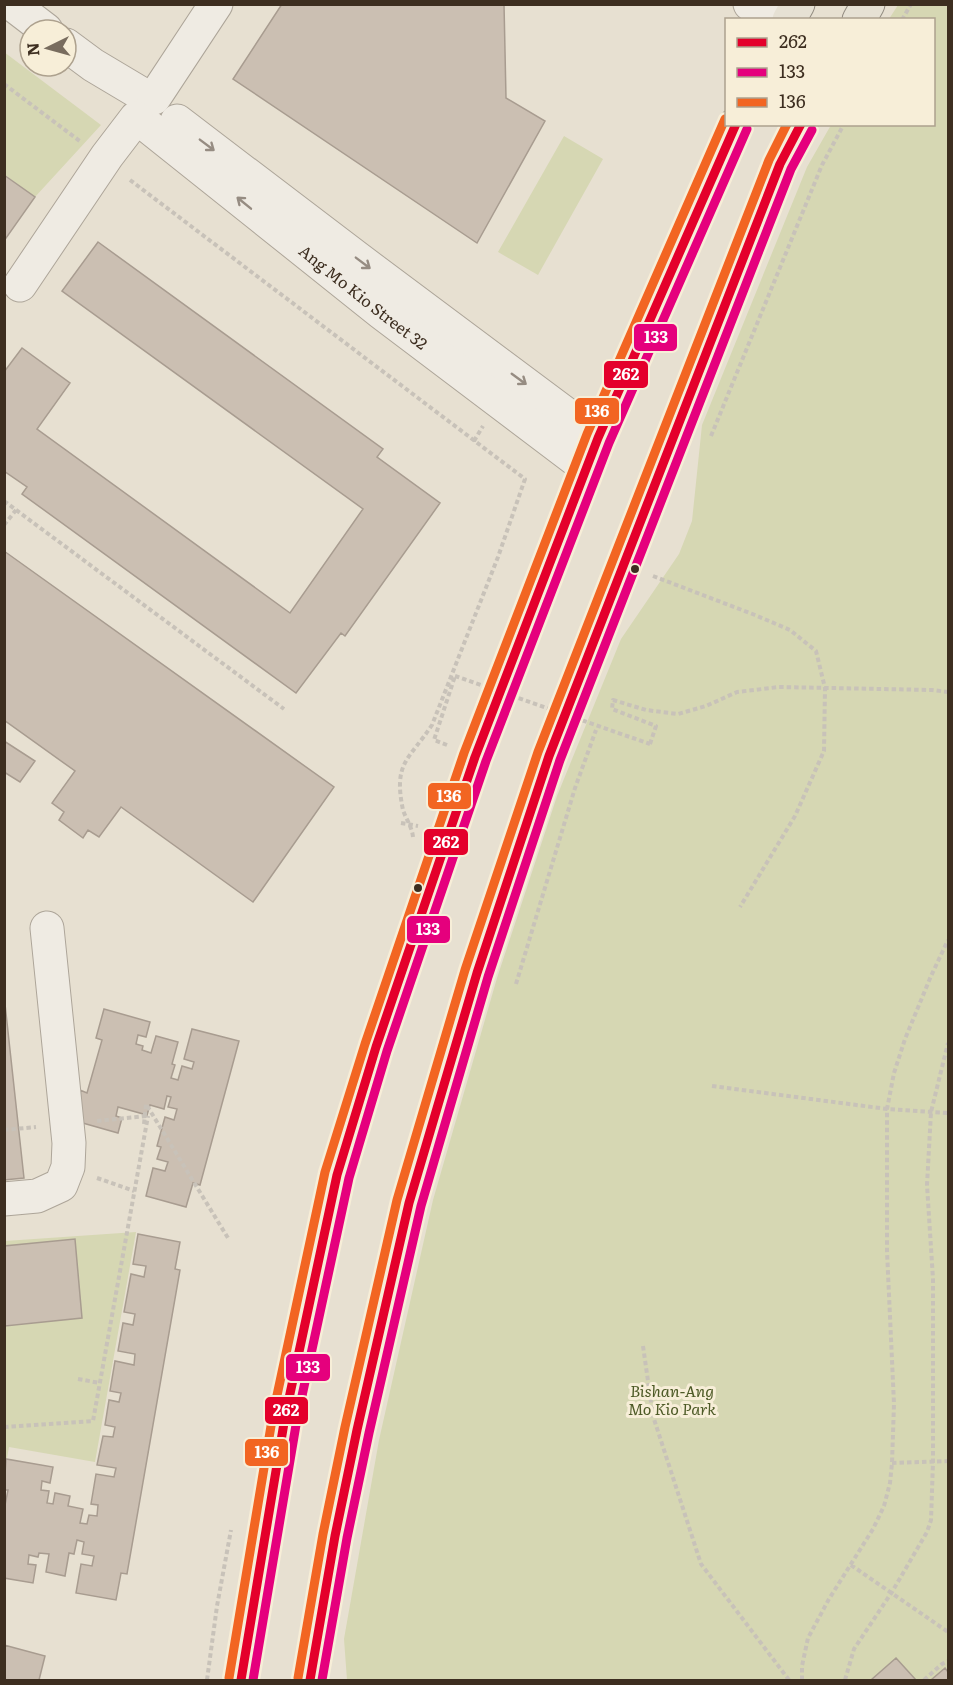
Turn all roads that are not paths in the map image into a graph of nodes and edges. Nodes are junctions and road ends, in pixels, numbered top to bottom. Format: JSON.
{"nodes":[{"id":1,"x":12,"y":4,"type":"edge"},
{"id":2,"x":216,"y":4,"type":"edge"},
{"id":3,"x":750,"y":4,"type":"edge"},
{"id":4,"x":798,"y":4,"type":"edge"},
{"id":5,"x":868,"y":4,"type":"edge"},
{"id":6,"x":30,"y":18,"type":"edge"},
{"id":7,"x":773,"y":18,"type":"edge"},
{"id":8,"x":790,"y":18,"type":"edge"},
{"id":9,"x":860,"y":18,"type":"edge"},
{"id":10,"x":4,"y":24,"type":"edge"},
{"id":11,"x":18,"y":34,"type":"edge"},
{"id":12,"x":78,"y":54,"type":"edge"},
{"id":13,"x":78,"y":73,"type":"edge"},
{"id":14,"x":146,"y":110,"type":"junction"},
{"id":15,"x":735,"y":126,"type":"edge"},
{"id":16,"x":800,"y":126,"type":"edge"},
{"id":17,"x":20,"y":285,"type":"dead end"},
{"id":18,"x":593,"y":453,"type":"junction"},
{"id":19,"x":47,"y":928,"type":"dead end"},
{"id":20,"x":4,"y":1199,"type":"edge"},
{"id":21,"x":241,"y":1680,"type":"edge"},
{"id":22,"x":310,"y":1680,"type":"edge"}],
"edges":[{"from":1,"to":6,"type":"street"},
{"from":2,"to":14,"type":"street"},
{"from":3,"to":7,"type":"street"},
{"from":4,"to":8,"type":"main road"},
{"from":5,"to":9,"type":"main road"},
{"from":10,"to":11,"type":"street"},
{"from":12,"to":14,"type":"street","name":"Ang Mo Kio Street 32"},
{"from":13,"to":14,"type":"street","name":"Ang Mo Kio Street 32"},
{"from":14,"to":17,"type":"street"},
{"from":14,"to":18,"type":"street","name":"Ang Mo Kio Street 32"},
{"from":15,"to":18,"type":"main road"},
{"from":16,"to":22,"type":"main road"},
{"from":18,"to":21,"type":"main road"},
{"from":19,"to":20,"type":"street"}]}
